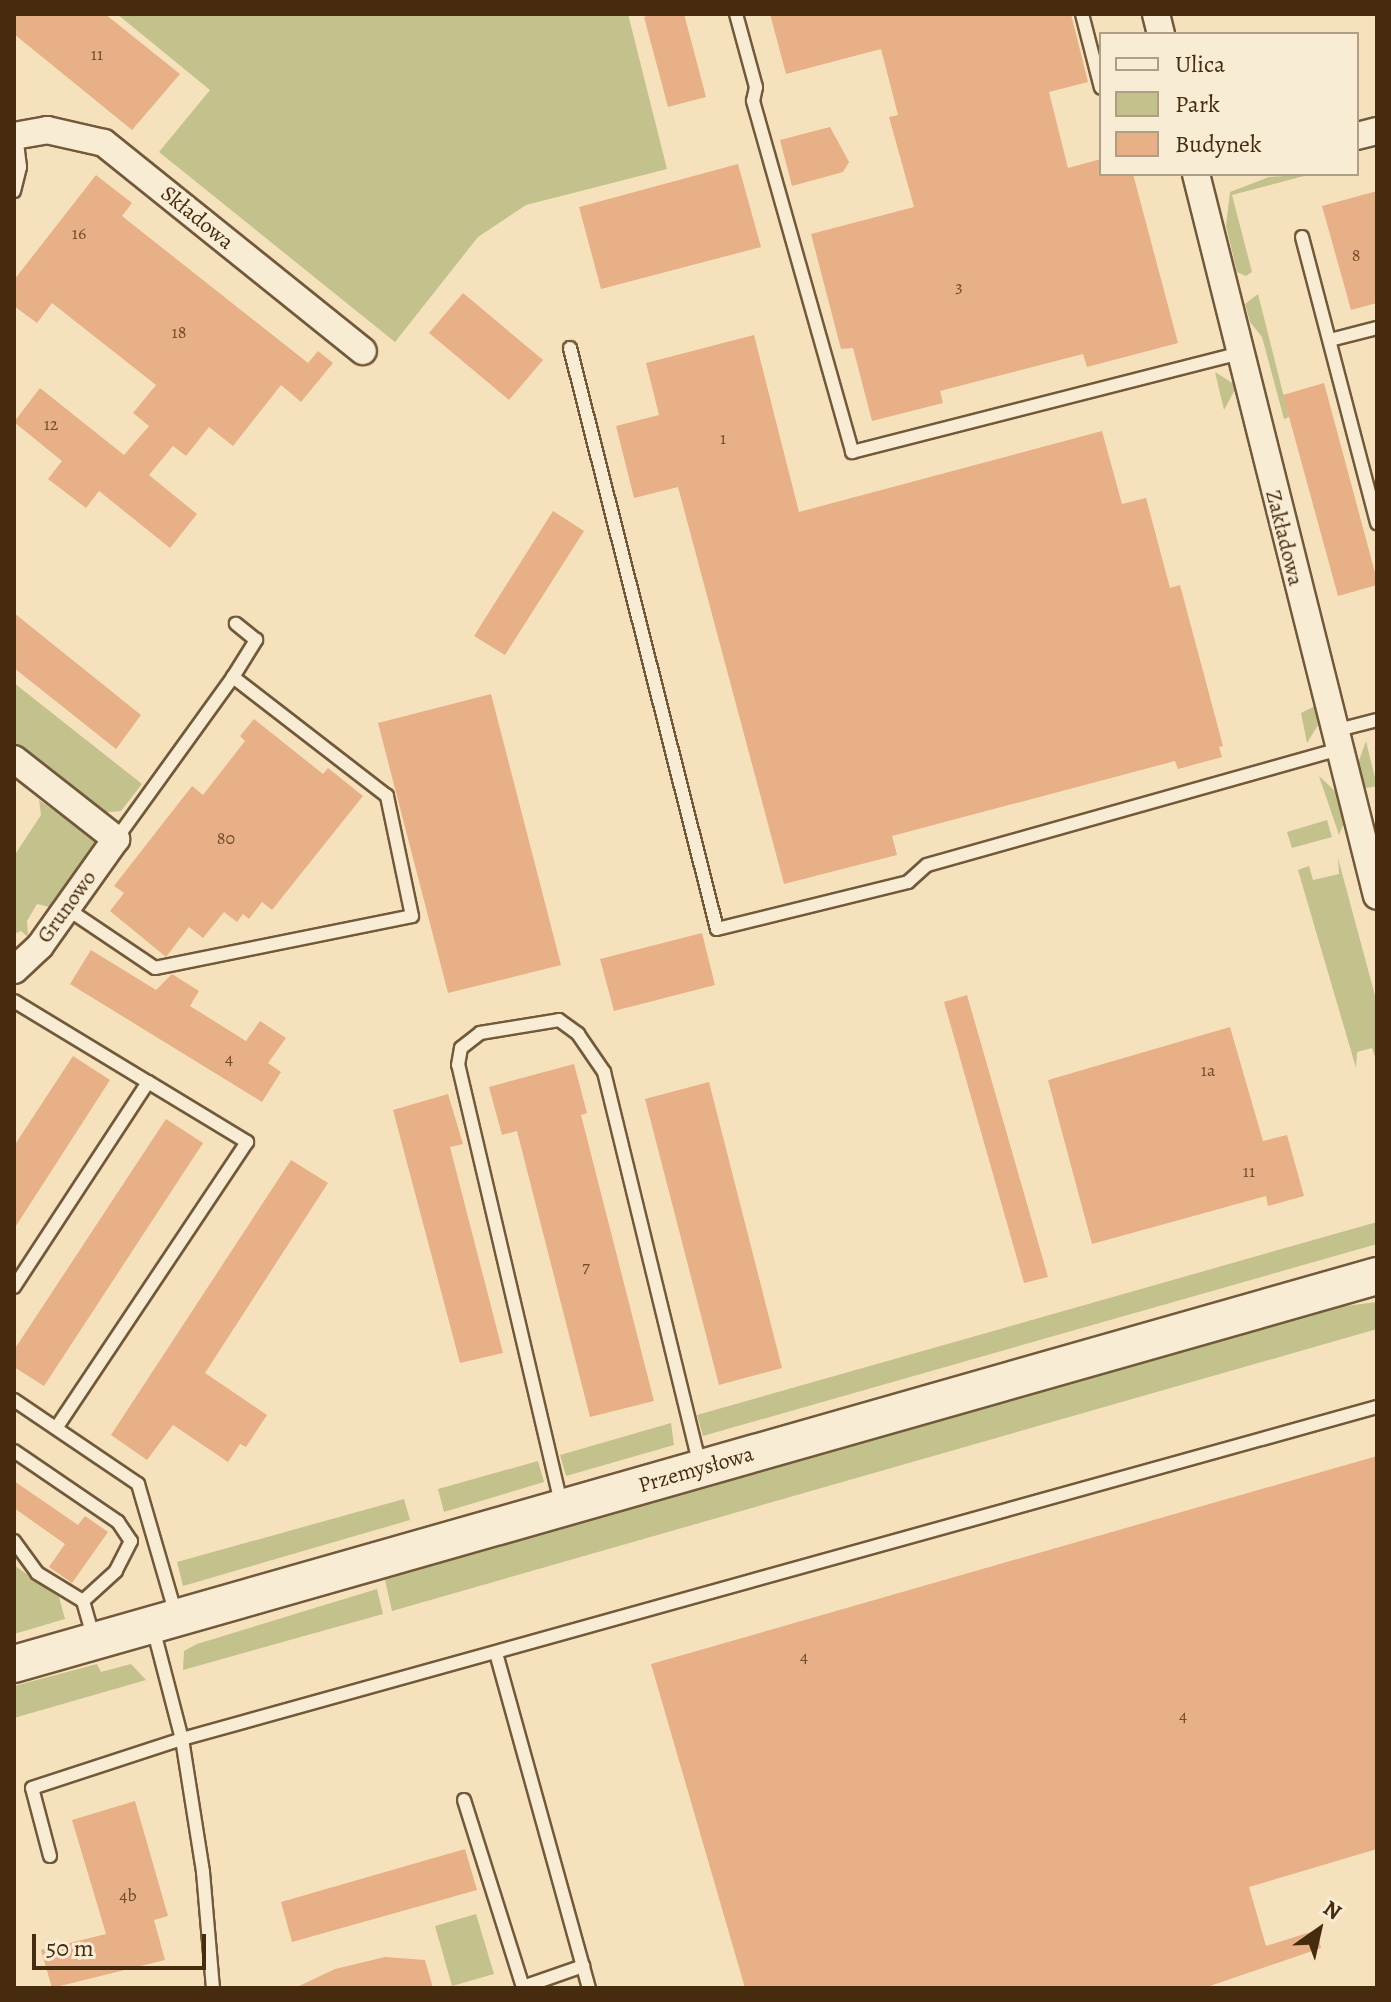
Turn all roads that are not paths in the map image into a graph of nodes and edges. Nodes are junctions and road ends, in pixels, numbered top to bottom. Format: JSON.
{"nodes":[{"id":1,"x":736,"y":14,"type":"edge"},
{"id":2,"x":1082,"y":14,"type":"edge"},
{"id":3,"x":1099,"y":80,"type":"edge"},
{"id":4,"x":15,"y":136,"type":"edge"},
{"id":5,"x":1202,"y":176,"type":"edge"},
{"id":6,"x":14,"y":191,"type":"edge"},
{"id":7,"x":1302,"y":237,"type":"dead end"},
{"id":8,"x":1377,"y":328,"type":"edge"},
{"id":9,"x":1330,"y":340,"type":"junction"},
{"id":10,"x":570,"y":348,"type":"dead end"},
{"id":11,"x":363,"y":351,"type":"dead end"},
{"id":12,"x":1237,"y":354,"type":"junction"},
{"id":13,"x":1377,"y":523,"type":"edge"},
{"id":14,"x":236,"y":624,"type":"dead end"},
{"id":15,"x":233,"y":677,"type":"junction"},
{"id":16,"x":1377,"y":720,"type":"edge"},
{"id":17,"x":1337,"y":740,"type":"junction"},
{"id":18,"x":14,"y":759,"type":"edge"},
{"id":19,"x":116,"y":839,"type":"junction"},
{"id":20,"x":1377,"y":896,"type":"edge"},
{"id":21,"x":66,"y":908,"type":"junction"},
{"id":22,"x":14,"y":970,"type":"edge"},
{"id":23,"x":14,"y":1001,"type":"edge"},
{"id":24,"x":148,"y":1082,"type":"junction"},
{"id":25,"x":1377,"y":1276,"type":"edge"},
{"id":26,"x":14,"y":1287,"type":"edge"},
{"id":27,"x":14,"y":1400,"type":"edge"},
{"id":28,"x":1377,"y":1407,"type":"edge"},
{"id":29,"x":56,"y":1428,"type":"junction"},
{"id":30,"x":14,"y":1451,"type":"edge"},
{"id":31,"x":701,"y":1469,"type":"junction"},
{"id":32,"x":563,"y":1508,"type":"junction"},
{"id":33,"x":14,"y":1541,"type":"edge"},
{"id":34,"x":83,"y":1601,"type":"junction"},
{"id":35,"x":165,"y":1622,"type":"junction"},
{"id":36,"x":95,"y":1641,"type":"junction"},
{"id":37,"x":496,"y":1653,"type":"junction"},
{"id":38,"x":14,"y":1664,"type":"edge"},
{"id":39,"x":182,"y":1739,"type":"junction"},
{"id":40,"x":464,"y":1800,"type":"dead end"},
{"id":41,"x":50,"y":1856,"type":"dead end"},
{"id":42,"x":583,"y":1966,"type":"junction"},
{"id":43,"x":213,"y":1988,"type":"edge"},
{"id":44,"x":589,"y":1988,"type":"edge"}],
"edges":[{"from":1,"to":12,"type":"lane"},
{"from":2,"to":3,"type":"lane"},
{"from":4,"to":6,"type":"lane"},
{"from":4,"to":11,"type":"street","name":"Składowa"},
{"from":5,"to":12,"type":"street","name":"Zakładowa"},
{"from":7,"to":9,"type":"lane"},
{"from":8,"to":9,"type":"lane"},
{"from":9,"to":13,"type":"lane"},
{"from":10,"to":17,"type":"lane"},
{"from":12,"to":17,"type":"street","name":"Zakładowa"},
{"from":14,"to":15,"type":"lane"},
{"from":15,"to":19,"type":"lane"},
{"from":15,"to":21,"type":"lane"},
{"from":16,"to":17,"type":"lane"},
{"from":17,"to":20,"type":"street","name":"Zakładowa"},
{"from":18,"to":19,"type":"street"},
{"from":19,"to":21,"type":"street","name":"Grunowo"},
{"from":21,"to":22,"type":"street","name":"Grunowo"},
{"from":23,"to":24,"type":"lane"},
{"from":24,"to":26,"type":"lane"},
{"from":24,"to":29,"type":"lane"},
{"from":25,"to":31,"type":"street","name":"Przemysłowa"},
{"from":27,"to":29,"type":"lane"},
{"from":28,"to":37,"type":"lane"},
{"from":29,"to":35,"type":"lane"},
{"from":30,"to":34,"type":"lane"},
{"from":31,"to":32,"type":"street","name":"Przemysłowa"},
{"from":31,"to":32,"type":"lane"},
{"from":32,"to":35,"type":"street","name":"Przemysłowa"},
{"from":33,"to":34,"type":"lane"},
{"from":34,"to":36,"type":"lane"},
{"from":35,"to":36,"type":"street","name":"Przemysłowa"},
{"from":35,"to":39,"type":"lane"},
{"from":36,"to":38,"type":"street","name":"Przemysłowa"},
{"from":37,"to":39,"type":"lane"},
{"from":37,"to":42,"type":"lane"},
{"from":39,"to":41,"type":"lane"},
{"from":39,"to":43,"type":"lane"},
{"from":40,"to":42,"type":"lane"},
{"from":42,"to":44,"type":"lane"}]}
